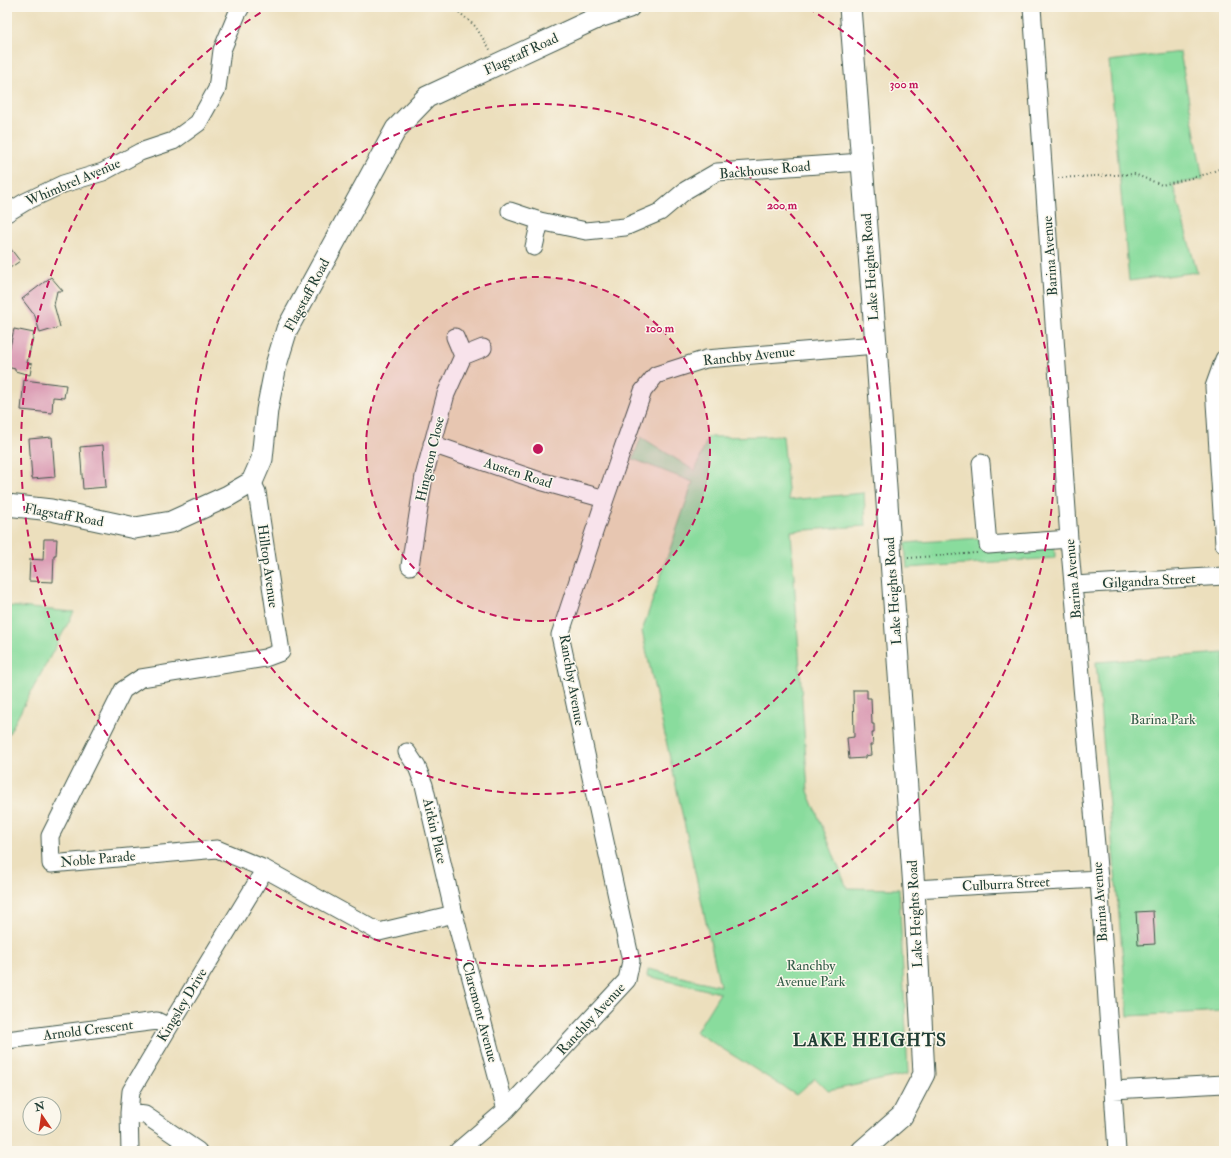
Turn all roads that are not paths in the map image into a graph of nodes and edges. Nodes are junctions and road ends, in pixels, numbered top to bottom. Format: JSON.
{"nodes":[{"id":1,"x":629,"y":7,"type":"edge"},
{"id":2,"x":850,"y":7,"type":"edge"},
{"id":3,"x":1032,"y":7,"type":"edge"},
{"id":4,"x":235,"y":9,"type":"edge"},
{"id":5,"x":862,"y":162,"type":"junction"},
{"id":6,"x":510,"y":211,"type":"dead end"},
{"id":7,"x":7,"y":213,"type":"edge"},
{"id":8,"x":540,"y":221,"type":"junction"},
{"id":9,"x":534,"y":247,"type":"dead end"},
{"id":10,"x":454,"y":337,"type":"dead end"},
{"id":11,"x":876,"y":345,"type":"junction"},
{"id":12,"x":483,"y":348,"type":"dead end"},
{"id":13,"x":463,"y":356,"type":"junction"},
{"id":14,"x":1224,"y":359,"type":"edge"},
{"id":15,"x":432,"y":444,"type":"junction"},
{"id":16,"x":981,"y":463,"type":"dead end"},
{"id":17,"x":252,"y":482,"type":"junction"},
{"id":18,"x":605,"y":499,"type":"junction"},
{"id":19,"x":7,"y":505,"type":"edge"},
{"id":20,"x":1069,"y":538,"type":"junction"},
{"id":21,"x":1224,"y":544,"type":"edge"},
{"id":22,"x":410,"y":566,"type":"dead end"},
{"id":23,"x":1224,"y":576,"type":"edge"},
{"id":24,"x":1074,"y":585,"type":"junction"},
{"id":25,"x":281,"y":652,"type":"joint"},
{"id":26,"x":407,"y":752,"type":"dead end"},
{"id":27,"x":265,"y":869,"type":"junction"},
{"id":28,"x":1099,"y":880,"type":"junction"},
{"id":29,"x":914,"y":889,"type":"junction"},
{"id":30,"x":454,"y":914,"type":"junction"},
{"id":31,"x":169,"y":1027,"type":"junction"},
{"id":32,"x":7,"y":1040,"type":"edge"},
{"id":33,"x":1224,"y":1084,"type":"edge"},
{"id":34,"x":1113,"y":1090,"type":"junction"},
{"id":35,"x":506,"y":1110,"type":"junction"},
{"id":36,"x":128,"y":1113,"type":"junction"},
{"id":37,"x":130,"y":1151,"type":"edge"},
{"id":38,"x":198,"y":1151,"type":"edge"},
{"id":39,"x":458,"y":1151,"type":"edge"},
{"id":40,"x":862,"y":1151,"type":"edge"},
{"id":41,"x":1117,"y":1151,"type":"edge"}],
"edges":[{"from":1,"to":17,"type":"main road","name":"Flagstaff Road"},
{"from":2,"to":5,"type":"main road","name":"Lake Heights Road"},
{"from":3,"to":20,"type":"street","name":"Barina Avenue"},
{"from":4,"to":7,"type":"street","name":"Whimbrel Avenue"},
{"from":5,"to":8,"type":"street","name":"Backhouse Road"},
{"from":5,"to":11,"type":"main road","name":"Lake Heights Road"},
{"from":6,"to":8,"type":"street","name":"Backhouse Road"},
{"from":8,"to":9,"type":"street"},
{"from":10,"to":13,"type":"street"},
{"from":11,"to":18,"type":"street","name":"Ranchby Avenue"},
{"from":11,"to":29,"type":"main road","name":"Lake Heights Road"},
{"from":12,"to":13,"type":"street"},
{"from":13,"to":15,"type":"street","name":"Hingston Close"},
{"from":14,"to":21,"type":"street"},
{"from":15,"to":18,"type":"street","name":"Austen Road"},
{"from":15,"to":22,"type":"street","name":"Hingston Close"},
{"from":16,"to":20,"type":"street"},
{"from":17,"to":19,"type":"main road","name":"Flagstaff Road"},
{"from":17,"to":25,"type":"street","name":"Hilltop Avenue"},
{"from":18,"to":35,"type":"street","name":"Ranchby Avenue"},
{"from":20,"to":24,"type":"street","name":"Barina Avenue"},
{"from":23,"to":24,"type":"street","name":"Gilgandra Street"},
{"from":24,"to":28,"type":"street","name":"Barina Avenue"},
{"from":25,"to":27,"type":"street","name":"Noble Parade"},
{"from":26,"to":30,"type":"street","name":"Aitkin Place"},
{"from":27,"to":30,"type":"street","name":"Noble Parade"},
{"from":27,"to":31,"type":"street","name":"Kingsley Drive"},
{"from":28,"to":29,"type":"street","name":"Culburra Street"},
{"from":28,"to":34,"type":"street","name":"Barina Avenue"},
{"from":29,"to":40,"type":"main road","name":"Lake Heights Road"},
{"from":30,"to":35,"type":"street","name":"Claremont Avenue"},
{"from":31,"to":32,"type":"street","name":"Arnold Crescent"},
{"from":31,"to":36,"type":"street","name":"Kingsley Drive"},
{"from":33,"to":34,"type":"street"},
{"from":34,"to":41,"type":"street","name":"Barina Avenue"},
{"from":35,"to":39,"type":"street","name":"Ranchby Avenue"},
{"from":36,"to":37,"type":"street","name":"Kingsley Drive"},
{"from":36,"to":38,"type":"street"}]}
